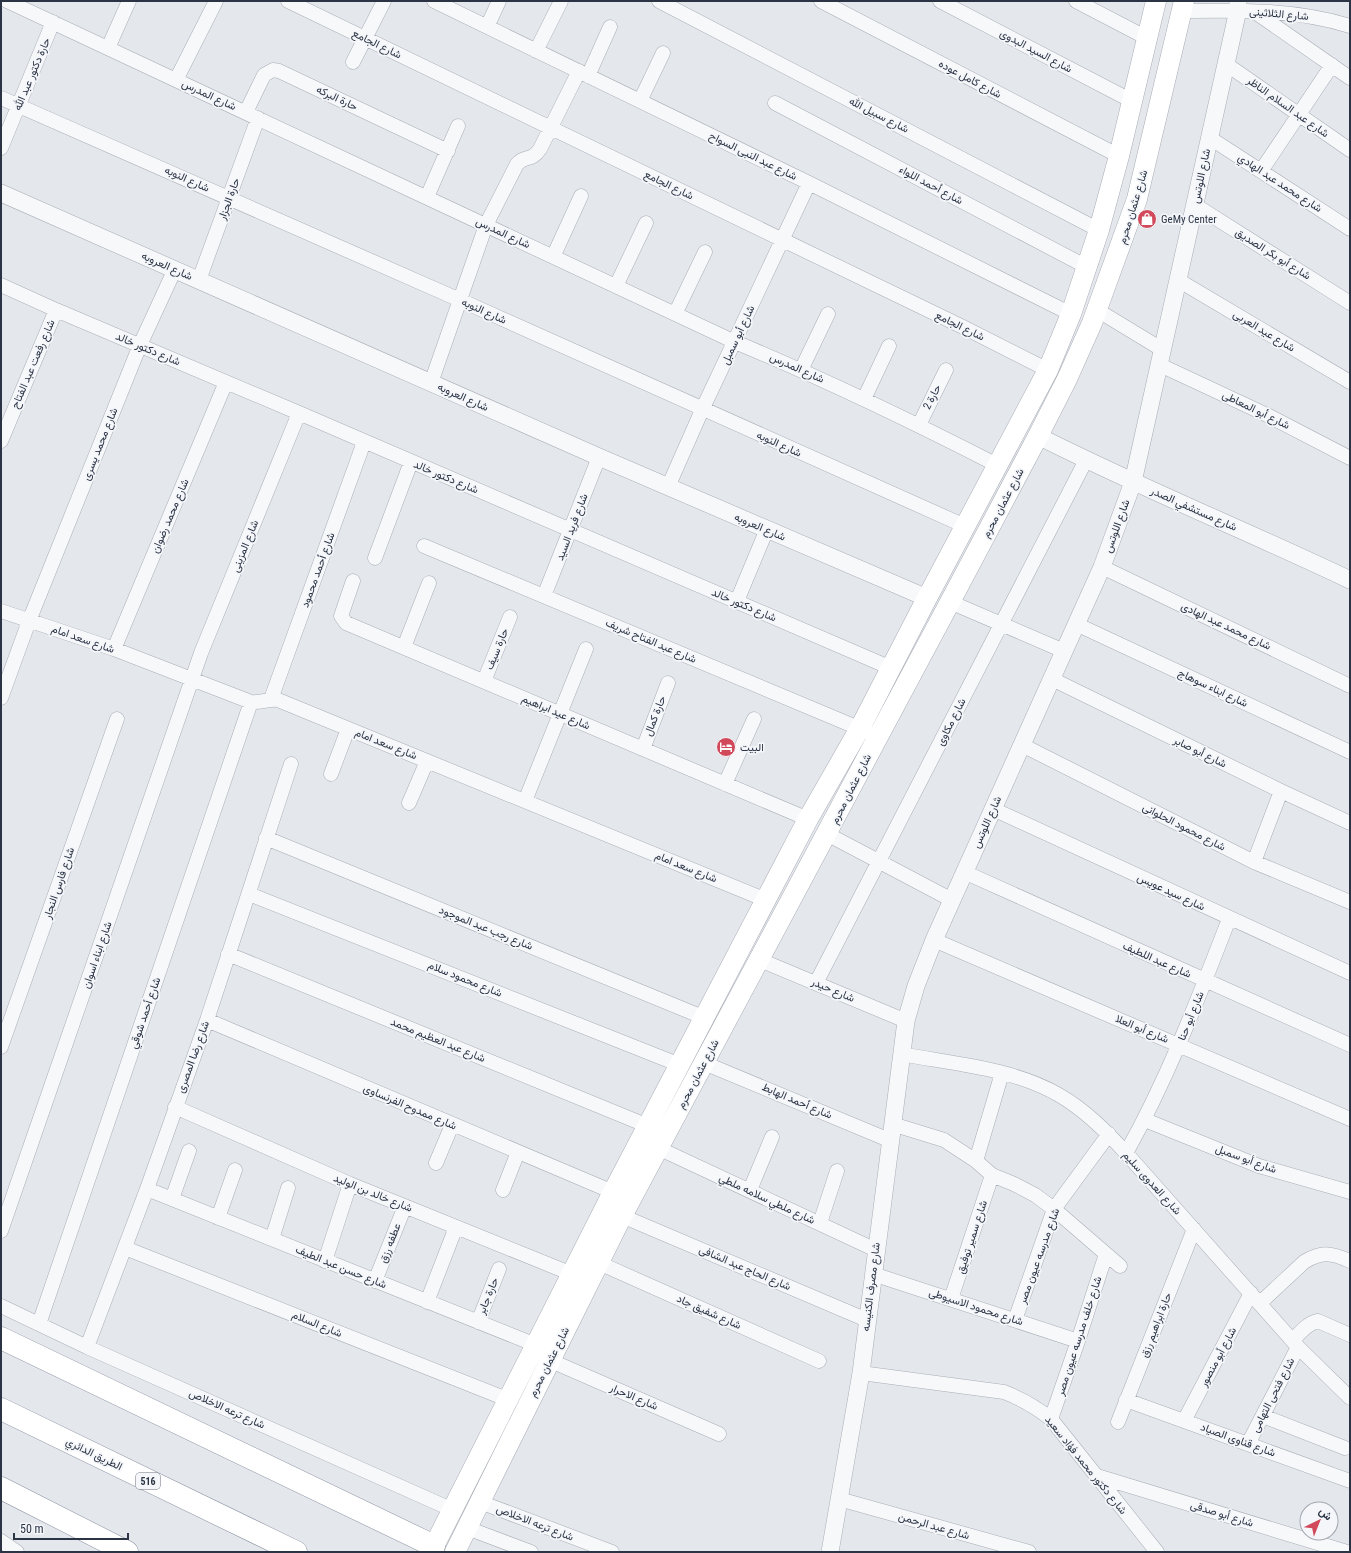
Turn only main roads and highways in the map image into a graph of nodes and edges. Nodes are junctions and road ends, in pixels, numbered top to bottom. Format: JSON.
{"nodes":[{"id":1,"x":1156,"y":1,"type":"edge"},
{"id":2,"x":1183,"y":6,"type":"edge"},
{"id":3,"x":1,"y":1338,"type":"edge"},
{"id":4,"x":1,"y":1409,"type":"edge"},
{"id":5,"x":1,"y":1488,"type":"edge"},
{"id":6,"x":432,"y":1549,"type":"edge"},
{"id":7,"x":128,"y":1552,"type":"edge"},
{"id":8,"x":296,"y":1552,"type":"edge"},
{"id":9,"x":455,"y":1552,"type":"edge"}],
"edges":[{"from":1,"to":6,"type":"main road","name":"شارع عثمان محرم"},
{"from":2,"to":9,"type":"main road","name":"شارع عثمان محرم"},
{"from":3,"to":6,"type":"highway"},
{"from":4,"to":8,"type":"highway","name":"الطريق الدائري","number":"516"},
{"from":5,"to":7,"type":"highway"}]}
